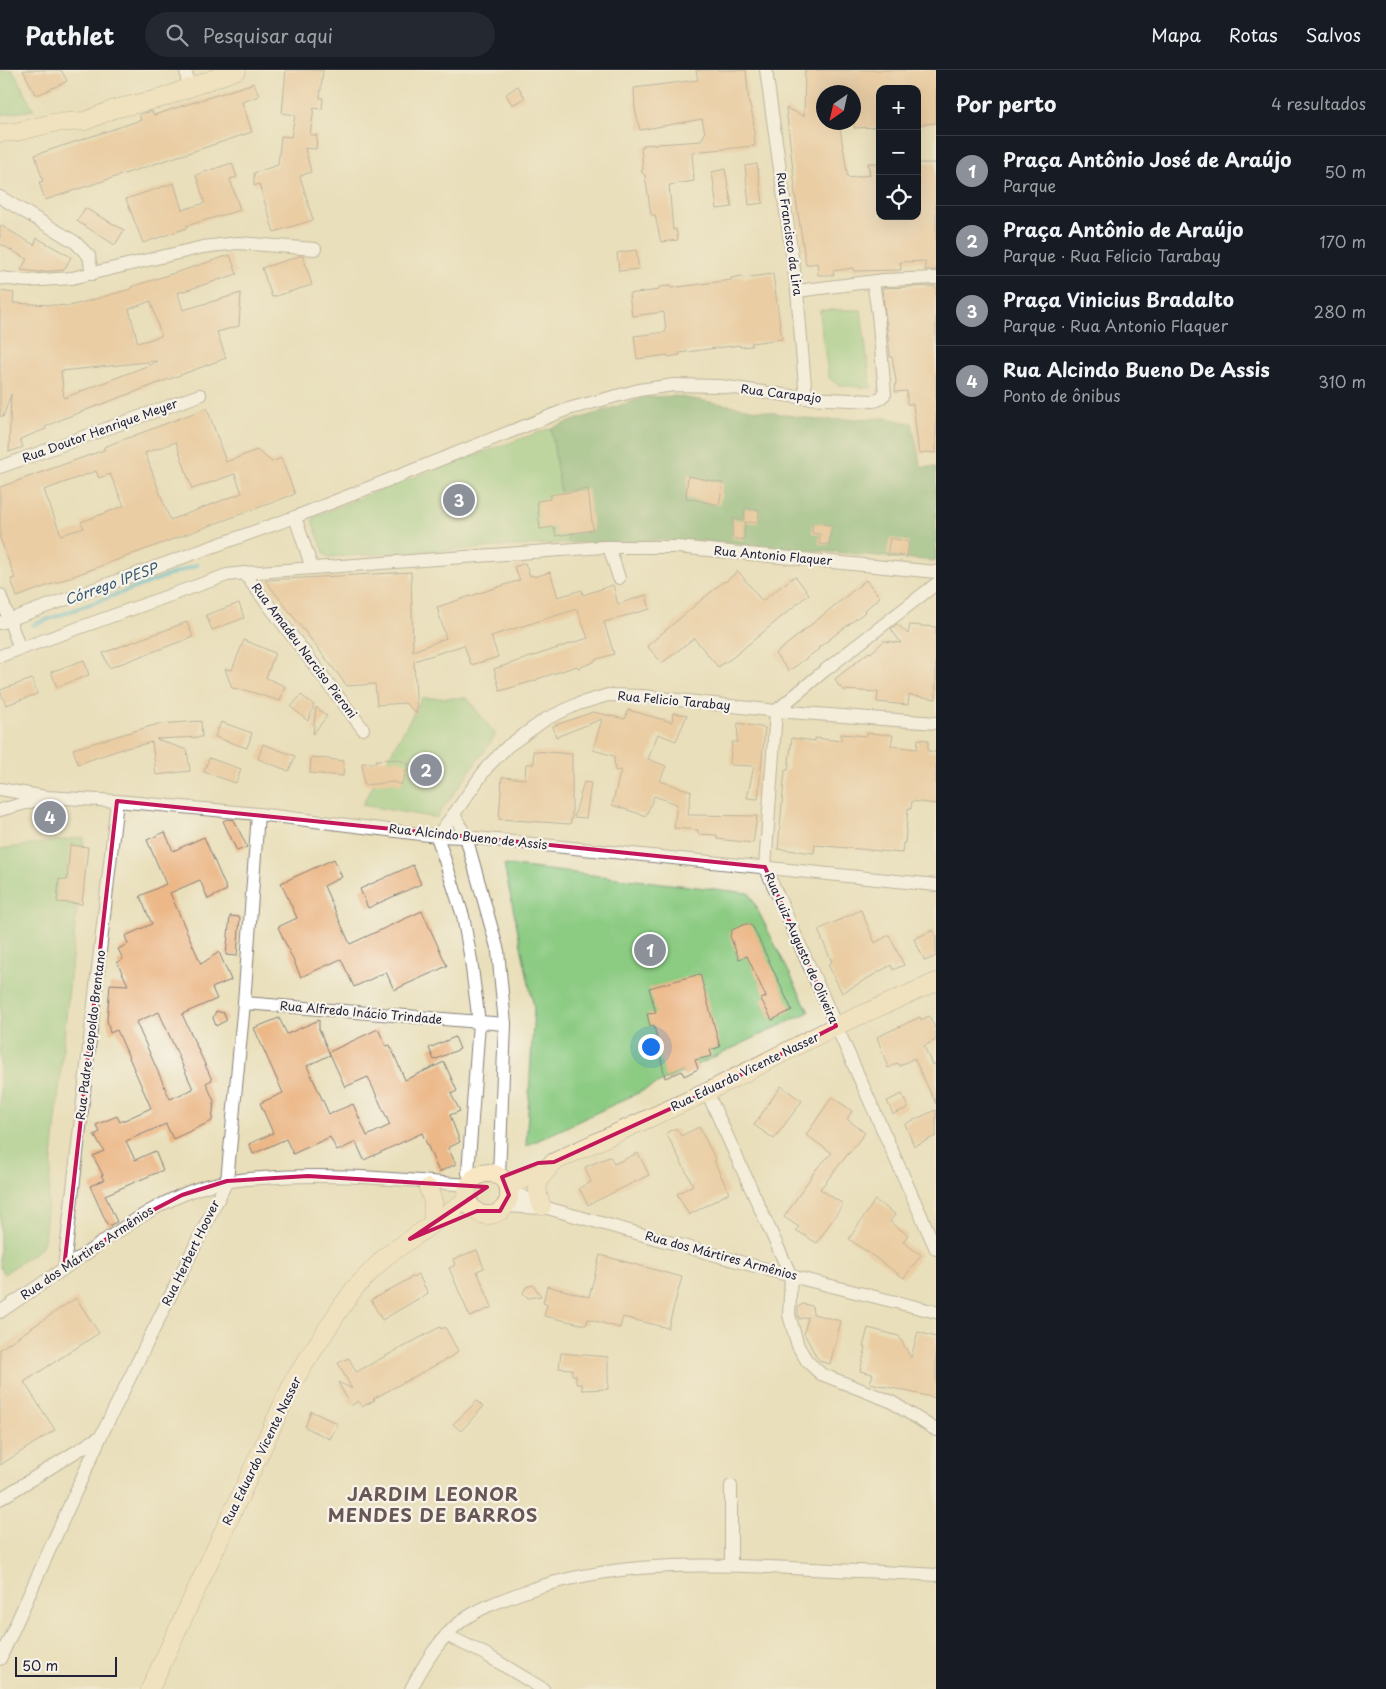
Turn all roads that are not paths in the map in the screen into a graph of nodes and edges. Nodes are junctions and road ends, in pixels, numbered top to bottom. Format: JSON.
{"nodes":[{"id":1,"x":210,"y":70,"type":"edge"},
{"id":2,"x":237,"y":70,"type":"edge"},
{"id":3,"x":766,"y":70,"type":"edge"},
{"id":4,"x":187,"y":79,"type":"edge"},
{"id":5,"x":0,"y":133,"type":"edge"},
{"id":6,"x":0,"y":198,"type":"edge"},
{"id":7,"x":315,"y":249,"type":"dead end"},
{"id":8,"x":92,"y":274,"type":"junction"},
{"id":9,"x":0,"y":278,"type":"edge"},
{"id":10,"x":936,"y":278,"type":"edge"},
{"id":11,"x":873,"y":282,"type":"junction"},
{"id":12,"x":797,"y":291,"type":"junction"},
{"id":13,"x":200,"y":395,"type":"dead end"},
{"id":14,"x":806,"y":398,"type":"junction"},
{"id":15,"x":0,"y":466,"type":"edge"},
{"id":16,"x":295,"y":517,"type":"junction"},
{"id":17,"x":609,"y":547,"type":"junction"},
{"id":18,"x":312,"y":568,"type":"junction"},
{"id":19,"x":936,"y":572,"type":"edge"},
{"id":20,"x":244,"y":573,"type":"junction"},
{"id":21,"x":619,"y":578,"type":"dead end"},
{"id":22,"x":936,"y":584,"type":"edge"},
{"id":23,"x":0,"y":595,"type":"edge"},
{"id":24,"x":7,"y":622,"type":"edge"},
{"id":25,"x":19,"y":647,"type":"junction"},
{"id":26,"x":0,"y":656,"type":"edge"},
{"id":27,"x":776,"y":711,"type":"junction"},
{"id":28,"x":936,"y":723,"type":"edge"},
{"id":29,"x":363,"y":729,"type":"dead end"},
{"id":30,"x":0,"y":789,"type":"edge"},
{"id":31,"x":46,"y":798,"type":"junction"},
{"id":32,"x":117,"y":802,"type":"junction"},
{"id":33,"x":0,"y":810,"type":"edge"},
{"id":34,"x":258,"y":814,"type":"junction"},
{"id":35,"x":454,"y":814,"type":"junction"},
{"id":36,"x":437,"y":836,"type":"junction"},
{"id":37,"x":466,"y":837,"type":"junction"},
{"id":38,"x":765,"y":867,"type":"junction"},
{"id":39,"x":936,"y":885,"type":"edge"},
{"id":40,"x":936,"y":982,"type":"edge"},
{"id":41,"x":244,"y":1004,"type":"junction"},
{"id":42,"x":479,"y":1023,"type":"junction"},
{"id":43,"x":505,"y":1024,"type":"junction"},
{"id":44,"x":836,"y":1026,"type":"junction"},
{"id":45,"x":707,"y":1092,"type":"junction"},
{"id":46,"x":551,"y":1165,"type":"junction"},
{"id":47,"x":227,"y":1181,"type":"junction"},
{"id":48,"x":421,"y":1184,"type":"junction"},
{"id":49,"x":504,"y":1187,"type":"junction"},
{"id":50,"x":471,"y":1195,"type":"junction"},
{"id":51,"x":545,"y":1207,"type":"junction"},
{"id":52,"x":433,"y":1223,"type":"junction"},
{"id":53,"x":410,"y":1239,"type":"junction"},
{"id":54,"x":936,"y":1249,"type":"edge"},
{"id":55,"x":64,"y":1268,"type":"junction"},
{"id":56,"x":791,"y":1276,"type":"junction"},
{"id":57,"x":0,"y":1312,"type":"edge"},
{"id":58,"x":936,"y":1312,"type":"edge"},
{"id":59,"x":936,"y":1430,"type":"edge"},
{"id":60,"x":101,"y":1436,"type":"junction"},
{"id":61,"x":731,"y":1486,"type":"dead end"},
{"id":62,"x":0,"y":1499,"type":"edge"},
{"id":63,"x":731,"y":1565,"type":"junction"},
{"id":64,"x":936,"y":1575,"type":"edge"},
{"id":65,"x":446,"y":1635,"type":"junction"},
{"id":66,"x":0,"y":1658,"type":"edge"},
{"id":67,"x":150,"y":1689,"type":"edge"},
{"id":68,"x":411,"y":1689,"type":"edge"},
{"id":69,"x":543,"y":1689,"type":"edge"}],
"edges":[{"from":1,"to":4,"type":"street"},
{"from":2,"to":4,"type":"street"},
{"from":3,"to":12,"type":"street","name":"Rua Francisco da Lira"},
{"from":4,"to":5,"type":"street"},
{"from":6,"to":8,"type":"street"},
{"from":7,"to":8,"type":"street"},
{"from":8,"to":9,"type":"street"},
{"from":10,"to":11,"type":"street"},
{"from":11,"to":12,"type":"street"},
{"from":11,"to":14,"type":"street","name":"Rua Carapajo"},
{"from":12,"to":14,"type":"street","name":"Rua Francisco da Lira"},
{"from":13,"to":15,"type":"street","name":"Rua Doutor Henrique Meyer"},
{"from":14,"to":16,"type":"street","name":"Rua Carapajo"},
{"from":16,"to":18,"type":"street"},
{"from":16,"to":24,"type":"street","name":"Rua Carapajo"},
{"from":17,"to":18,"type":"street","name":"Rua Antonio Flaquer"},
{"from":17,"to":19,"type":"street","name":"Rua Antonio Flaquer"},
{"from":17,"to":21,"type":"street"},
{"from":18,"to":20,"type":"street","name":"Rua Antonio Flaquer"},
{"from":20,"to":25,"type":"street","name":"Rua Antonio Flaquer"},
{"from":20,"to":29,"type":"street","name":"Rua Amadeu Narciso Pieroni"},
{"from":22,"to":27,"type":"street"},
{"from":23,"to":24,"type":"street"},
{"from":24,"to":25,"type":"street"},
{"from":25,"to":26,"type":"street","name":"Rua Antonio Flaquer"},
{"from":27,"to":28,"type":"street","name":"Rua Felicio Tarabay"},
{"from":27,"to":35,"type":"street","name":"Rua Felicio Tarabay"},
{"from":27,"to":38,"type":"street","name":"Rua Luiz Augusto de Oliveira"},
{"from":30,"to":31,"type":"street","name":"Rua Alcindo Bueno de Assis"},
{"from":31,"to":32,"type":"street","name":"Rua Alcindo Bueno de Assis"},
{"from":31,"to":33,"type":"street"},
{"from":32,"to":34,"type":"street","name":"Rua Alcindo Bueno de Assis"},
{"from":32,"to":55,"type":"street","name":"Rua Padre Leopoldo Brentano"},
{"from":34,"to":36,"type":"street","name":"Rua Alcindo Bueno de Assis"},
{"from":34,"to":41,"type":"street","name":"Rua Herbert Hoover"},
{"from":35,"to":36,"type":"street","name":"Rua Felicio Tarabay"},
{"from":35,"to":37,"type":"street"},
{"from":36,"to":37,"type":"street","name":"Rua Alcindo Bueno de Assis"},
{"from":36,"to":42,"type":"street"},
{"from":37,"to":38,"type":"street","name":"Rua Alcindo Bueno de Assis"},
{"from":37,"to":43,"type":"street"},
{"from":38,"to":39,"type":"street","name":"Rua Alcindo Bueno de Assis"},
{"from":38,"to":44,"type":"street","name":"Rua Luiz Augusto de Oliveira"},
{"from":40,"to":44,"type":"street","name":"Rua Eduardo Vicente Nasser"},
{"from":41,"to":42,"type":"street","name":"Rua Alfredo Inácio Trindade"},
{"from":41,"to":47,"type":"street","name":"Rua Herbert Hoover"},
{"from":42,"to":43,"type":"street","name":"Rua Alfredo Inácio Trindade"},
{"from":42,"to":50,"type":"street"},
{"from":43,"to":49,"type":"street"},
{"from":44,"to":45,"type":"street","name":"Rua Eduardo Vicente Nasser"},
{"from":44,"to":54,"type":"street","name":"Rua Luiz Augusto de Oliveira"},
{"from":45,"to":46,"type":"street","name":"Rua Eduardo Vicente Nasser"},
{"from":45,"to":56,"type":"street"},
{"from":46,"to":49,"type":"street","name":"Rua Eduardo Vicente Nasser"},
{"from":46,"to":51,"type":"street"},
{"from":47,"to":48,"type":"street","name":"Rua dos Mártires Armênios"},
{"from":47,"to":55,"type":"street","name":"Rua dos Mártires Armênios"},
{"from":47,"to":60,"type":"street","name":"Rua Herbert Hoover"},
{"from":48,"to":50,"type":"street","name":"Rua dos Mártires Armênios"},
{"from":48,"to":52,"type":"street"},
{"from":49,"to":50,"type":"street"},
{"from":49,"to":50,"type":"street"},
{"from":49,"to":51,"type":"street","name":"Rua dos Mártires Armênios"},
{"from":50,"to":52,"type":"street","name":"Rua Eduardo Vicente Nasser"},
{"from":50,"to":53,"type":"street","name":"Rua Eduardo Vicente Nasser"},
{"from":51,"to":56,"type":"street","name":"Rua dos Mártires Armênios"},
{"from":52,"to":53,"type":"street","name":"Rua Eduardo Vicente Nasser"},
{"from":53,"to":67,"type":"street","name":"Rua Eduardo Vicente Nasser"},
{"from":55,"to":57,"type":"street","name":"Rua dos Mártires Armênios"},
{"from":56,"to":58,"type":"street","name":"Rua dos Mártires Armênios"},
{"from":56,"to":59,"type":"street"},
{"from":60,"to":62,"type":"street"},
{"from":60,"to":66,"type":"street","name":"Rua Herbert Hoover"},
{"from":61,"to":63,"type":"street"},
{"from":63,"to":64,"type":"street"},
{"from":63,"to":65,"type":"street"},
{"from":65,"to":68,"type":"street"},
{"from":65,"to":69,"type":"street"}]}
